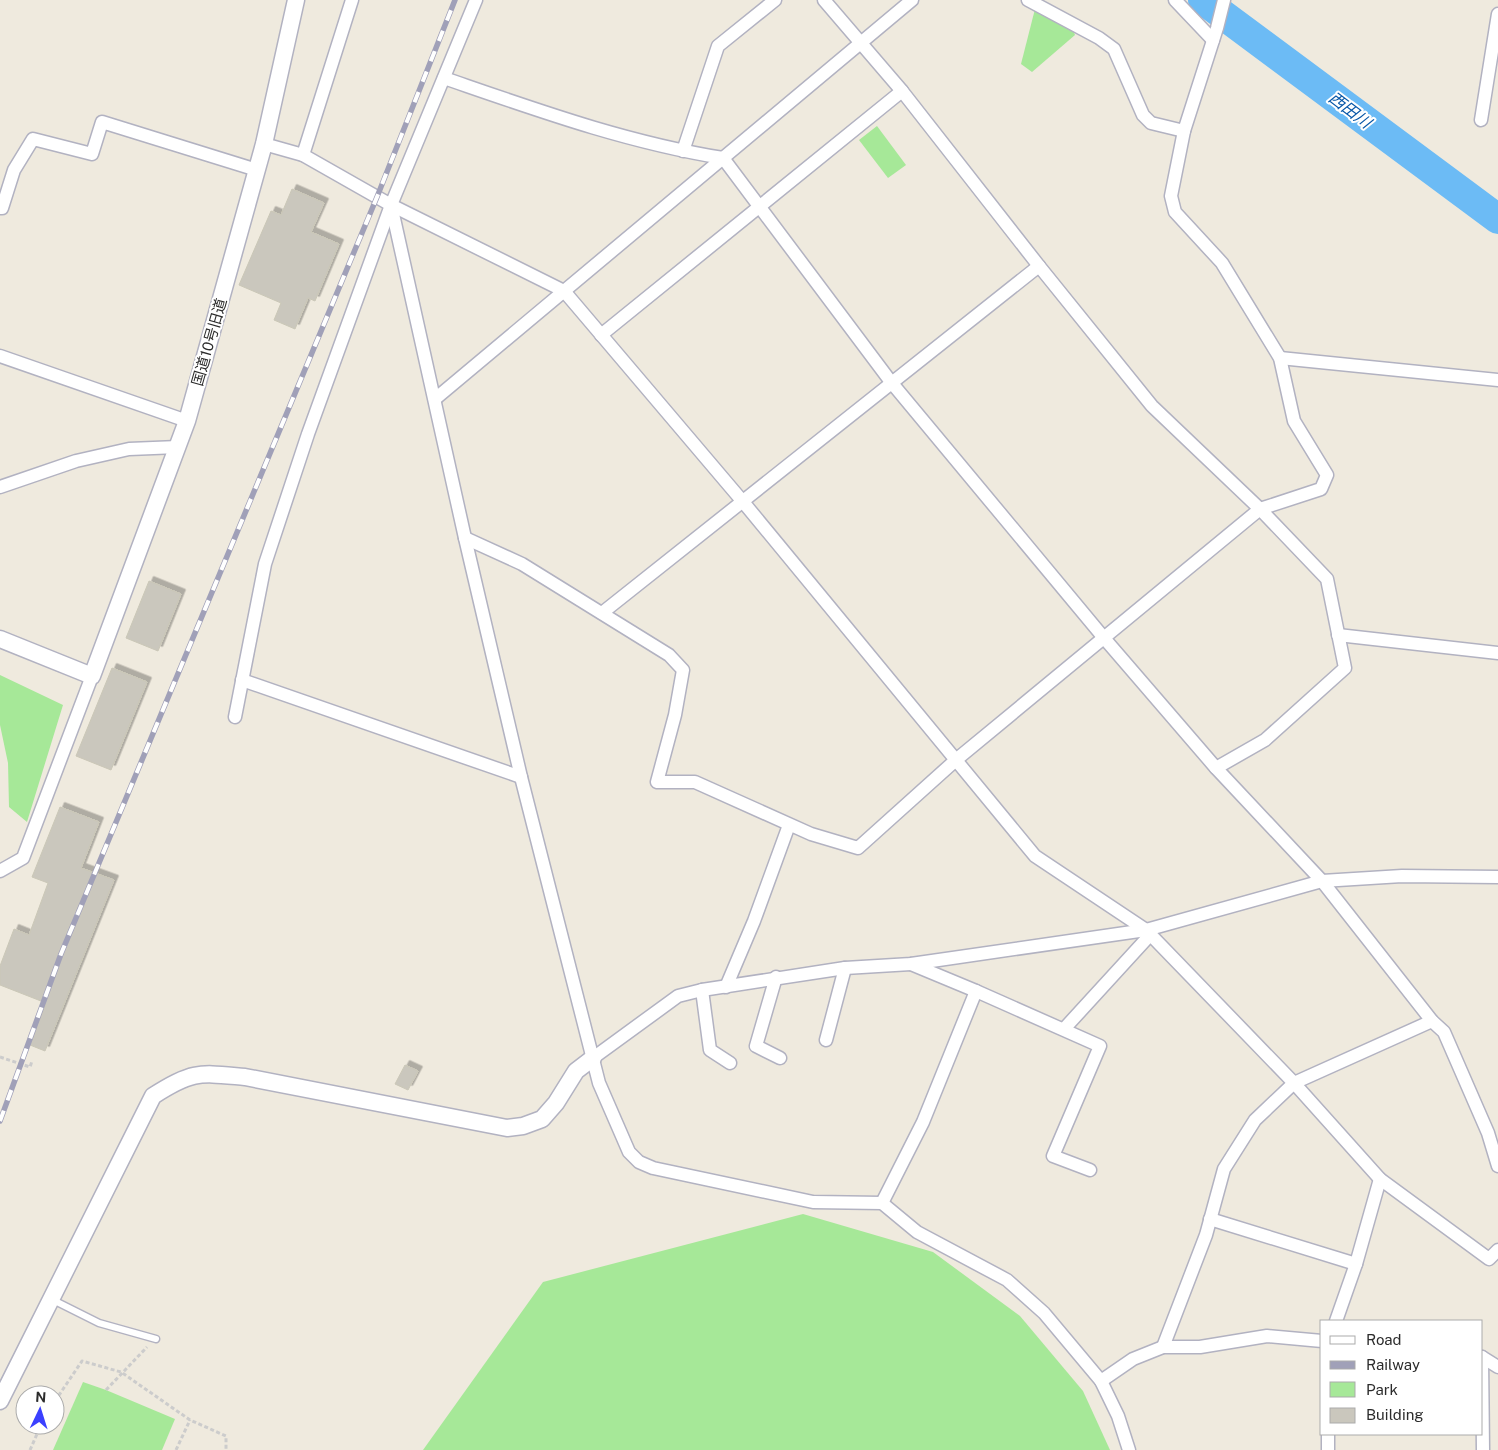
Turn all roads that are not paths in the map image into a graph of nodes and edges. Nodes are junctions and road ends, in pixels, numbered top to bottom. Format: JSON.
{"nodes":[{"id":1,"x":296,"y":0,"type":"edge"},
{"id":2,"x":352,"y":0,"type":"edge"},
{"id":3,"x":476,"y":0,"type":"edge"},
{"id":4,"x":775,"y":0,"type":"edge"},
{"id":5,"x":824,"y":0,"type":"edge"},
{"id":6,"x":912,"y":0,"type":"edge"},
{"id":7,"x":1028,"y":0,"type":"edge"},
{"id":8,"x":1175,"y":0,"type":"edge"},
{"id":9,"x":1224,"y":0,"type":"edge"},
{"id":10,"x":1498,"y":14,"type":"edge"},
{"id":11,"x":1215,"y":34,"type":"junction"},
{"id":12,"x":861,"y":43,"type":"junction"},
{"id":13,"x":444,"y":78,"type":"junction"},
{"id":14,"x":902,"y":90,"type":"junction"},
{"id":15,"x":1481,"y":120,"type":"dead end"},
{"id":16,"x":1184,"y":131,"type":"junction"},
{"id":17,"x":264,"y":144,"type":"junction"},
{"id":18,"x":682,"y":151,"type":"junction"},
{"id":19,"x":303,"y":155,"type":"junction"},
{"id":20,"x":723,"y":158,"type":"junction"},
{"id":21,"x":257,"y":170,"type":"junction"},
{"id":22,"x":391,"y":205,"type":"junction"},
{"id":23,"x":760,"y":207,"type":"junction"},
{"id":24,"x":0,"y":208,"type":"edge"},
{"id":25,"x":1039,"y":266,"type":"junction"},
{"id":26,"x":564,"y":291,"type":"junction"},
{"id":27,"x":602,"y":336,"type":"junction"},
{"id":28,"x":0,"y":356,"type":"edge"},
{"id":29,"x":1280,"y":358,"type":"junction"},
{"id":30,"x":1498,"y":380,"type":"edge"},
{"id":31,"x":891,"y":382,"type":"junction"},
{"id":32,"x":435,"y":399,"type":"junction"},
{"id":33,"x":187,"y":421,"type":"junction"},
{"id":34,"x":178,"y":447,"type":"junction"},
{"id":35,"x":0,"y":487,"type":"edge"},
{"id":36,"x":744,"y":502,"type":"junction"},
{"id":37,"x":1260,"y":509,"type":"junction"},
{"id":38,"x":465,"y":538,"type":"junction"},
{"id":39,"x":602,"y":613,"type":"junction"},
{"id":40,"x":1338,"y":635,"type":"junction"},
{"id":41,"x":1104,"y":638,"type":"junction"},
{"id":42,"x":0,"y":639,"type":"edge"},
{"id":43,"x":1498,"y":653,"type":"edge"},
{"id":44,"x":92,"y":676,"type":"junction"},
{"id":45,"x":242,"y":680,"type":"junction"},
{"id":46,"x":236,"y":717,"type":"dead end"},
{"id":47,"x":957,"y":759,"type":"junction"},
{"id":48,"x":1216,"y":768,"type":"junction"},
{"id":49,"x":521,"y":777,"type":"junction"},
{"id":50,"x":790,"y":825,"type":"junction"},
{"id":51,"x":0,"y":871,"type":"edge"},
{"id":52,"x":1498,"y":877,"type":"edge"},
{"id":53,"x":1322,"y":881,"type":"junction"},
{"id":54,"x":1148,"y":932,"type":"junction"},
{"id":55,"x":911,"y":964,"type":"junction"},
{"id":56,"x":844,"y":968,"type":"junction"},
{"id":57,"x":776,"y":977,"type":"junction"},
{"id":58,"x":726,"y":987,"type":"junction"},
{"id":59,"x":702,"y":990,"type":"junction"},
{"id":60,"x":976,"y":991,"type":"junction"},
{"id":61,"x":1432,"y":1021,"type":"junction"},
{"id":62,"x":1064,"y":1029,"type":"junction"},
{"id":63,"x":826,"y":1040,"type":"dead end"},
{"id":64,"x":592,"y":1058,"type":"junction"},
{"id":65,"x":780,"y":1058,"type":"dead end"},
{"id":66,"x":730,"y":1063,"type":"dead end"},
{"id":67,"x":1294,"y":1084,"type":"junction"},
{"id":68,"x":1498,"y":1166,"type":"edge"},
{"id":69,"x":1090,"y":1170,"type":"dead end"},
{"id":70,"x":1380,"y":1179,"type":"junction"},
{"id":71,"x":882,"y":1203,"type":"junction"},
{"id":72,"x":1210,"y":1219,"type":"junction"},
{"id":73,"x":1498,"y":1250,"type":"edge"},
{"id":74,"x":1356,"y":1264,"type":"junction"},
{"id":75,"x":52,"y":1299,"type":"junction"},
{"id":76,"x":1336,"y":1320,"type":"edge"},
{"id":77,"x":156,"y":1339,"type":"road end"},
{"id":78,"x":1320,"y":1341,"type":"edge"},
{"id":79,"x":1163,"y":1348,"type":"junction"},
{"id":80,"x":1483,"y":1358,"type":"edge"},
{"id":81,"x":1498,"y":1367,"type":"edge"},
{"id":82,"x":1101,"y":1381,"type":"junction"},
{"id":83,"x":0,"y":1401,"type":"edge"},
{"id":84,"x":1328,"y":1435,"type":"edge"},
{"id":85,"x":1483,"y":1435,"type":"edge"},
{"id":86,"x":1129,"y":1450,"type":"edge"},
{"id":87,"x":1328,"y":1450,"type":"edge"},
{"id":88,"x":1483,"y":1450,"type":"edge"}],
"edges":[{"from":1,"to":17,"type":"street","name":"国道10号旧道"},
{"from":2,"to":19,"type":"street"},
{"from":3,"to":13,"type":"street"},
{"from":4,"to":18,"type":"street"},
{"from":5,"to":12,"type":"street"},
{"from":6,"to":12,"type":"street"},
{"from":7,"to":16,"type":"street"},
{"from":8,"to":11,"type":"street"},
{"from":9,"to":11,"type":"street"},
{"from":10,"to":15,"type":"street"},
{"from":11,"to":16,"type":"street"},
{"from":12,"to":14,"type":"street"},
{"from":12,"to":20,"type":"street"},
{"from":13,"to":18,"type":"street"},
{"from":13,"to":22,"type":"street"},
{"from":14,"to":23,"type":"street"},
{"from":14,"to":25,"type":"street"},
{"from":16,"to":29,"type":"street"},
{"from":17,"to":19,"type":"street"},
{"from":17,"to":21,"type":"street","name":"国道10号旧道"},
{"from":18,"to":20,"type":"street"},
{"from":19,"to":22,"type":"street"},
{"from":20,"to":23,"type":"street"},
{"from":20,"to":26,"type":"street"},
{"from":21,"to":24,"type":"street"},
{"from":21,"to":33,"type":"street","name":"国道10号旧道"},
{"from":22,"to":26,"type":"street"},
{"from":22,"to":32,"type":"street"},
{"from":22,"to":45,"type":"street"},
{"from":23,"to":27,"type":"street"},
{"from":23,"to":31,"type":"street"},
{"from":25,"to":31,"type":"street"},
{"from":25,"to":37,"type":"street"},
{"from":26,"to":27,"type":"street"},
{"from":26,"to":32,"type":"street"},
{"from":27,"to":36,"type":"street"},
{"from":28,"to":33,"type":"street"},
{"from":29,"to":30,"type":"street"},
{"from":29,"to":37,"type":"street"},
{"from":31,"to":36,"type":"street"},
{"from":31,"to":41,"type":"street"},
{"from":32,"to":38,"type":"street"},
{"from":33,"to":34,"type":"street","name":"国道10号旧道"},
{"from":34,"to":35,"type":"street"},
{"from":34,"to":44,"type":"street","name":"国道10号旧道"},
{"from":36,"to":39,"type":"street"},
{"from":36,"to":47,"type":"street"},
{"from":37,"to":40,"type":"street"},
{"from":37,"to":41,"type":"street"},
{"from":38,"to":39,"type":"street"},
{"from":38,"to":49,"type":"street"},
{"from":39,"to":50,"type":"street"},
{"from":40,"to":43,"type":"street"},
{"from":40,"to":48,"type":"street"},
{"from":41,"to":47,"type":"street"},
{"from":41,"to":48,"type":"street"},
{"from":42,"to":44,"type":"street"},
{"from":44,"to":51,"type":"street"},
{"from":45,"to":46,"type":"street"},
{"from":45,"to":49,"type":"street"},
{"from":47,"to":50,"type":"street"},
{"from":47,"to":54,"type":"street"},
{"from":48,"to":53,"type":"street"},
{"from":49,"to":64,"type":"street"},
{"from":50,"to":58,"type":"street"},
{"from":52,"to":53,"type":"street"},
{"from":53,"to":54,"type":"street"},
{"from":53,"to":61,"type":"street"},
{"from":54,"to":55,"type":"street"},
{"from":54,"to":62,"type":"street"},
{"from":54,"to":67,"type":"street"},
{"from":55,"to":56,"type":"street"},
{"from":55,"to":60,"type":"street"},
{"from":56,"to":57,"type":"street"},
{"from":56,"to":63,"type":"street"},
{"from":57,"to":58,"type":"street"},
{"from":57,"to":65,"type":"street"},
{"from":58,"to":59,"type":"street"},
{"from":59,"to":64,"type":"street"},
{"from":59,"to":66,"type":"street"},
{"from":60,"to":62,"type":"street"},
{"from":60,"to":71,"type":"street"},
{"from":61,"to":67,"type":"street"},
{"from":61,"to":68,"type":"street"},
{"from":62,"to":69,"type":"street"},
{"from":64,"to":71,"type":"street"},
{"from":64,"to":75,"type":"street"},
{"from":67,"to":70,"type":"street"},
{"from":67,"to":72,"type":"street"},
{"from":70,"to":73,"type":"street"},
{"from":70,"to":74,"type":"street"},
{"from":71,"to":82,"type":"street"},
{"from":72,"to":74,"type":"street"},
{"from":72,"to":79,"type":"street"},
{"from":74,"to":76,"type":"street"},
{"from":75,"to":77,"type":"lane"},
{"from":75,"to":83,"type":"street"},
{"from":78,"to":79,"type":"street"},
{"from":79,"to":82,"type":"street"},
{"from":80,"to":81,"type":"street"},
{"from":82,"to":86,"type":"street"},
{"from":84,"to":87,"type":"street"},
{"from":85,"to":88,"type":"street"}]}
